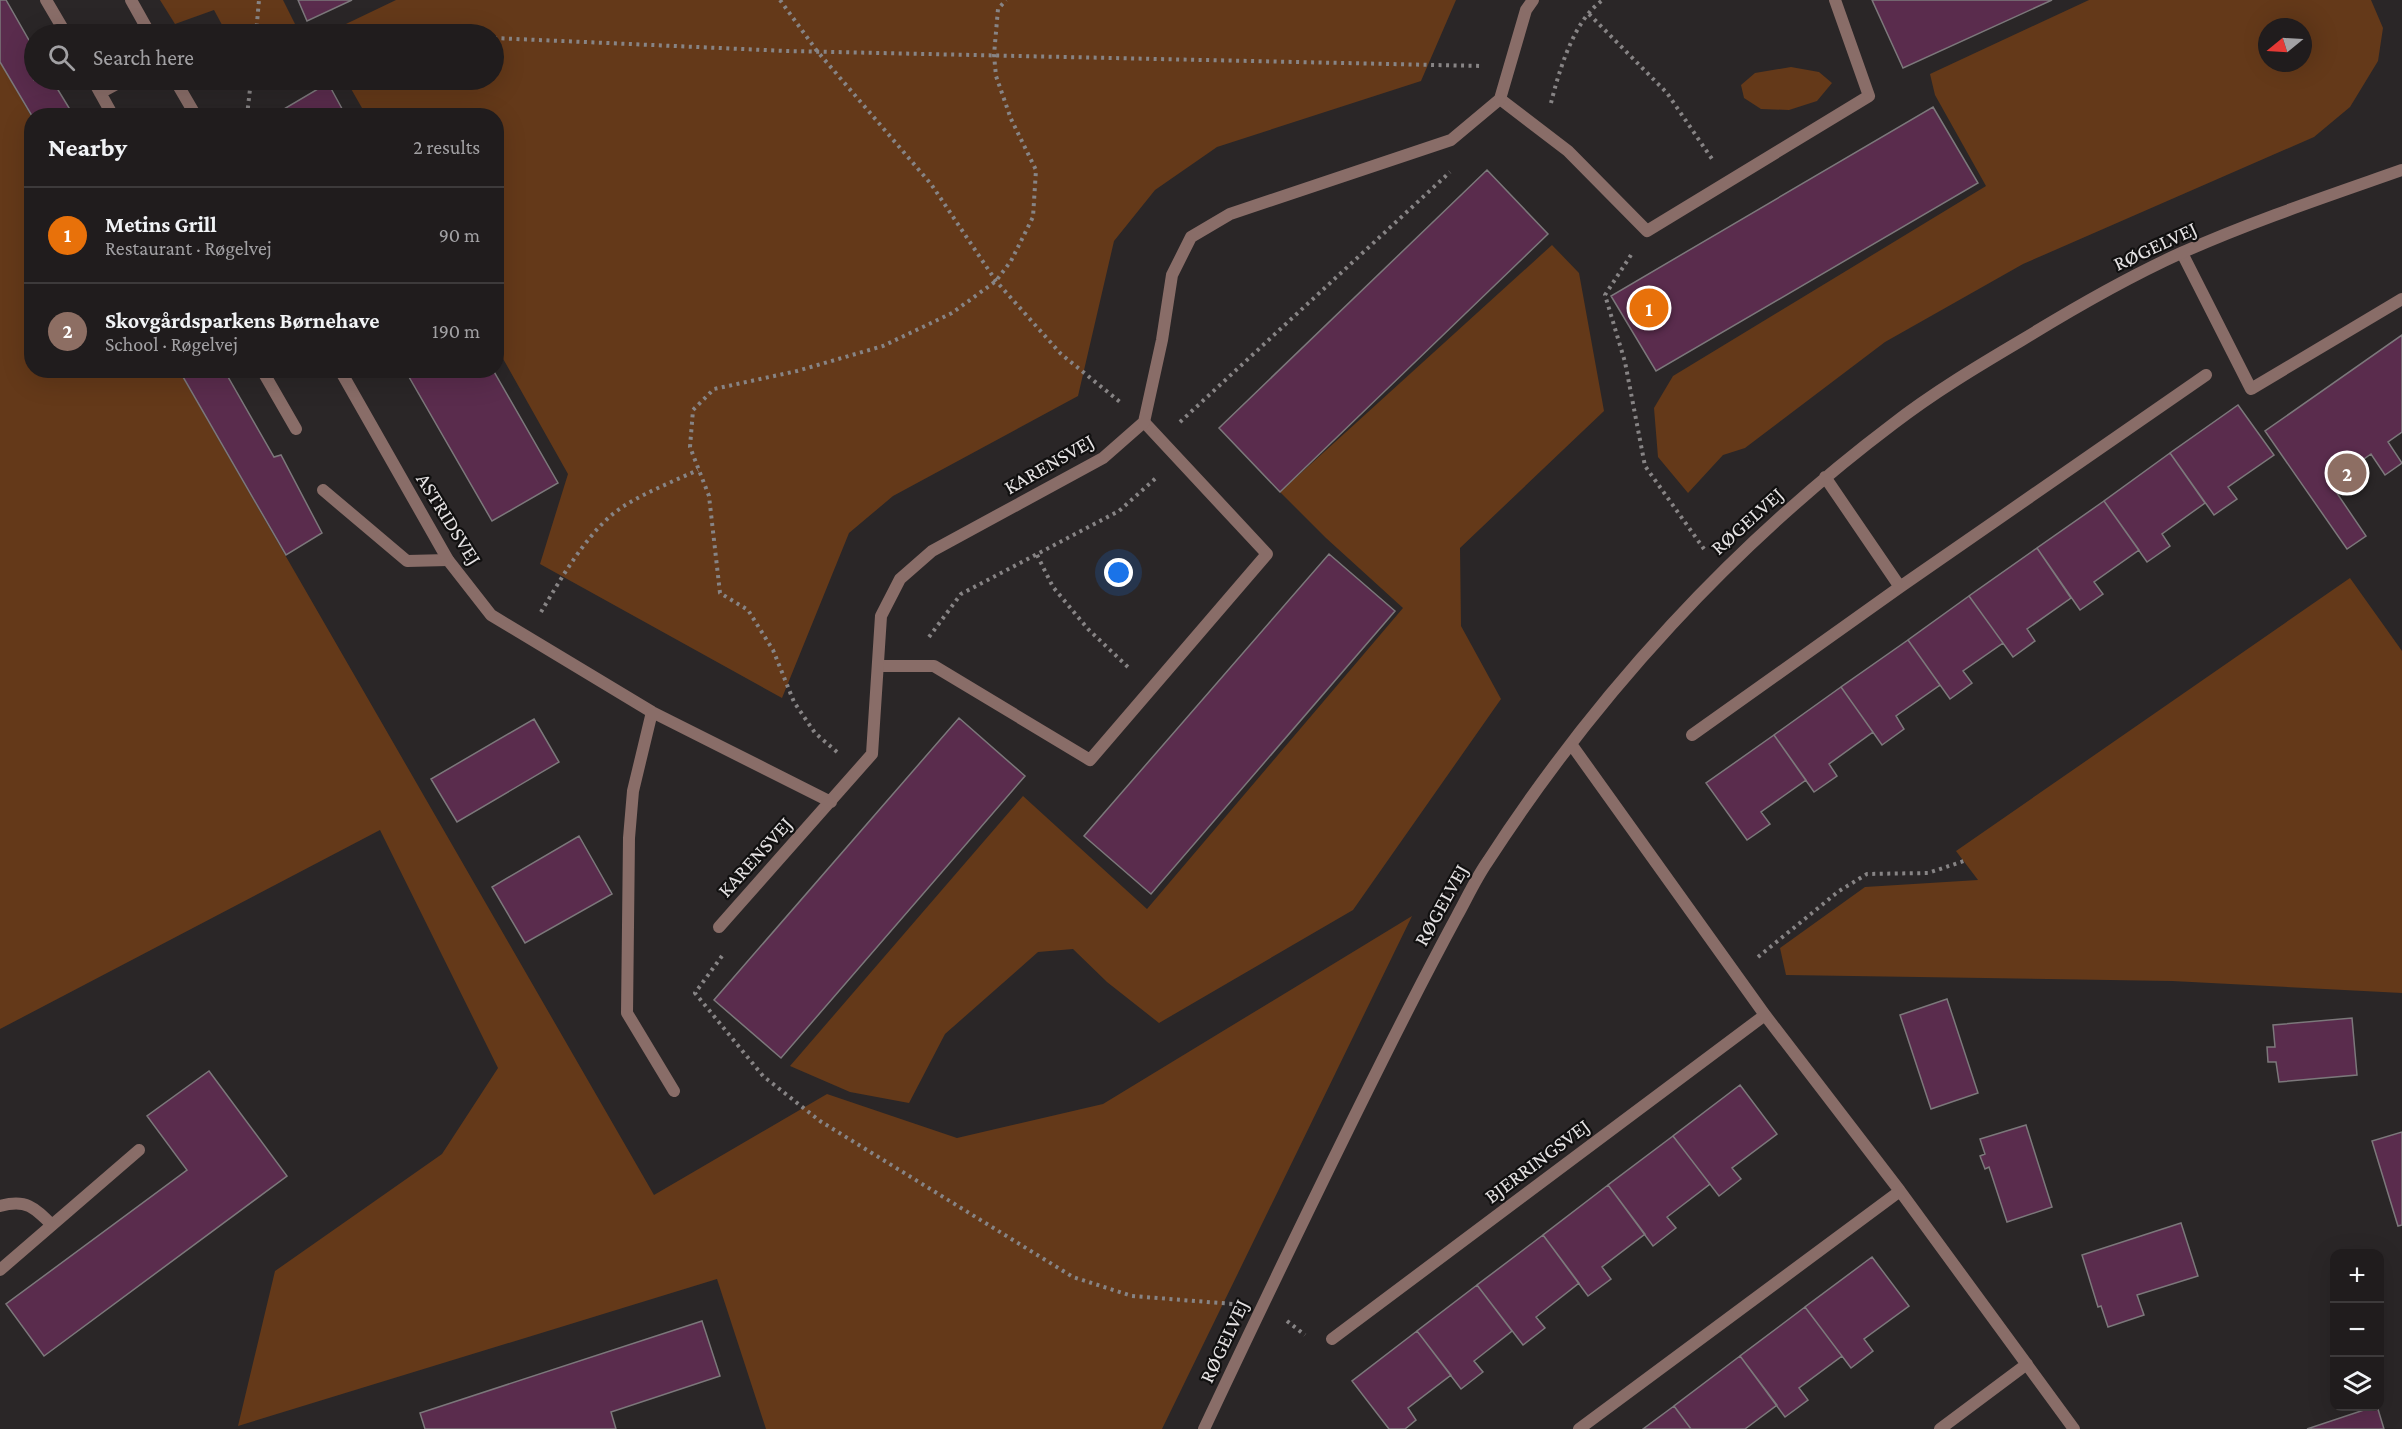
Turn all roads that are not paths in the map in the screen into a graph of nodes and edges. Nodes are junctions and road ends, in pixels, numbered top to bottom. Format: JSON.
{"nodes":[{"id":1,"x":46,"y":0,"type":"edge"},
{"id":2,"x":131,"y":0,"type":"edge"},
{"id":3,"x":1533,"y":0,"type":"edge"},
{"id":4,"x":1835,"y":0,"type":"edge"},
{"id":5,"x":60,"y":24,"type":"edge"},
{"id":6,"x":144,"y":24,"type":"edge"},
{"id":7,"x":98,"y":90,"type":"edge"},
{"id":8,"x":106,"y":90,"type":"edge"},
{"id":9,"x":181,"y":90,"type":"edge"},
{"id":10,"x":100,"y":93,"type":"junction"},
{"id":11,"x":1500,"y":99,"type":"junction"},
{"id":12,"x":109,"y":108,"type":"edge"},
{"id":13,"x":191,"y":108,"type":"edge"},
{"id":14,"x":2402,"y":170,"type":"edge"},
{"id":15,"x":2182,"y":253,"type":"junction"},
{"id":16,"x":2402,"y":299,"type":"edge"},
{"id":17,"x":2206,"y":375,"type":"dead end"},
{"id":18,"x":267,"y":378,"type":"edge"},
{"id":19,"x":345,"y":378,"type":"edge"},
{"id":20,"x":1144,"y":422,"type":"junction"},
{"id":21,"x":296,"y":429,"type":"dead end"},
{"id":22,"x":1826,"y":477,"type":"junction"},
{"id":23,"x":323,"y":490,"type":"dead end"},
{"id":24,"x":447,"y":560,"type":"junction"},
{"id":25,"x":1900,"y":587,"type":"junction"},
{"id":26,"x":879,"y":666,"type":"junction"},
{"id":27,"x":652,"y":712,"type":"junction"},
{"id":28,"x":1692,"y":735,"type":"dead end"},
{"id":29,"x":1571,"y":744,"type":"junction"},
{"id":30,"x":831,"y":801,"type":"junction"},
{"id":31,"x":719,"y":927,"type":"road end"},
{"id":32,"x":1765,"y":1015,"type":"junction"},
{"id":33,"x":674,"y":1091,"type":"dead end"},
{"id":34,"x":139,"y":1149,"type":"dead end"},
{"id":35,"x":1900,"y":1191,"type":"junction"},
{"id":36,"x":0,"y":1206,"type":"edge"},
{"id":37,"x":52,"y":1225,"type":"junction"},
{"id":38,"x":0,"y":1270,"type":"edge"},
{"id":39,"x":1332,"y":1339,"type":"road end"},
{"id":40,"x":2027,"y":1364,"type":"junction"},
{"id":41,"x":1204,"y":1429,"type":"edge"},
{"id":42,"x":1579,"y":1429,"type":"edge"},
{"id":43,"x":1940,"y":1429,"type":"edge"},
{"id":44,"x":2074,"y":1429,"type":"edge"}],
"edges":[{"from":1,"to":5,"type":"street"},
{"from":2,"to":6,"type":"street"},
{"from":3,"to":11,"type":"street"},
{"from":4,"to":11,"type":"street"},
{"from":7,"to":10,"type":"street"},
{"from":8,"to":10,"type":"street"},
{"from":9,"to":13,"type":"street"},
{"from":10,"to":12,"type":"street"},
{"from":11,"to":20,"type":"street"},
{"from":14,"to":15,"type":"street","name":"RØGELVEJ"},
{"from":15,"to":16,"type":"street"},
{"from":15,"to":22,"type":"street","name":"RØGELVEJ"},
{"from":17,"to":25,"type":"street"},
{"from":18,"to":21,"type":"street"},
{"from":19,"to":24,"type":"street","name":"ASTRIDSVEJ"},
{"from":20,"to":26,"type":"street","name":"KARENSVEJ"},
{"from":20,"to":26,"type":"street"},
{"from":22,"to":25,"type":"street"},
{"from":22,"to":29,"type":"street","name":"RØGELVEJ"},
{"from":23,"to":24,"type":"street"},
{"from":24,"to":27,"type":"street","name":"ASTRIDSVEJ"},
{"from":25,"to":28,"type":"street"},
{"from":26,"to":30,"type":"street","name":"KARENSVEJ"},
{"from":27,"to":30,"type":"street","name":"ASTRIDSVEJ"},
{"from":27,"to":33,"type":"street"},
{"from":29,"to":32,"type":"street"},
{"from":29,"to":41,"type":"street","name":"RØGELVEJ"},
{"from":30,"to":31,"type":"street","name":"KARENSVEJ"},
{"from":32,"to":35,"type":"street"},
{"from":32,"to":39,"type":"street","name":"BJERRINGSVEJ"},
{"from":34,"to":37,"type":"street"},
{"from":35,"to":40,"type":"street"},
{"from":35,"to":42,"type":"street"},
{"from":36,"to":37,"type":"street"},
{"from":37,"to":38,"type":"street"},
{"from":40,"to":43,"type":"street"},
{"from":40,"to":44,"type":"street"}]}
